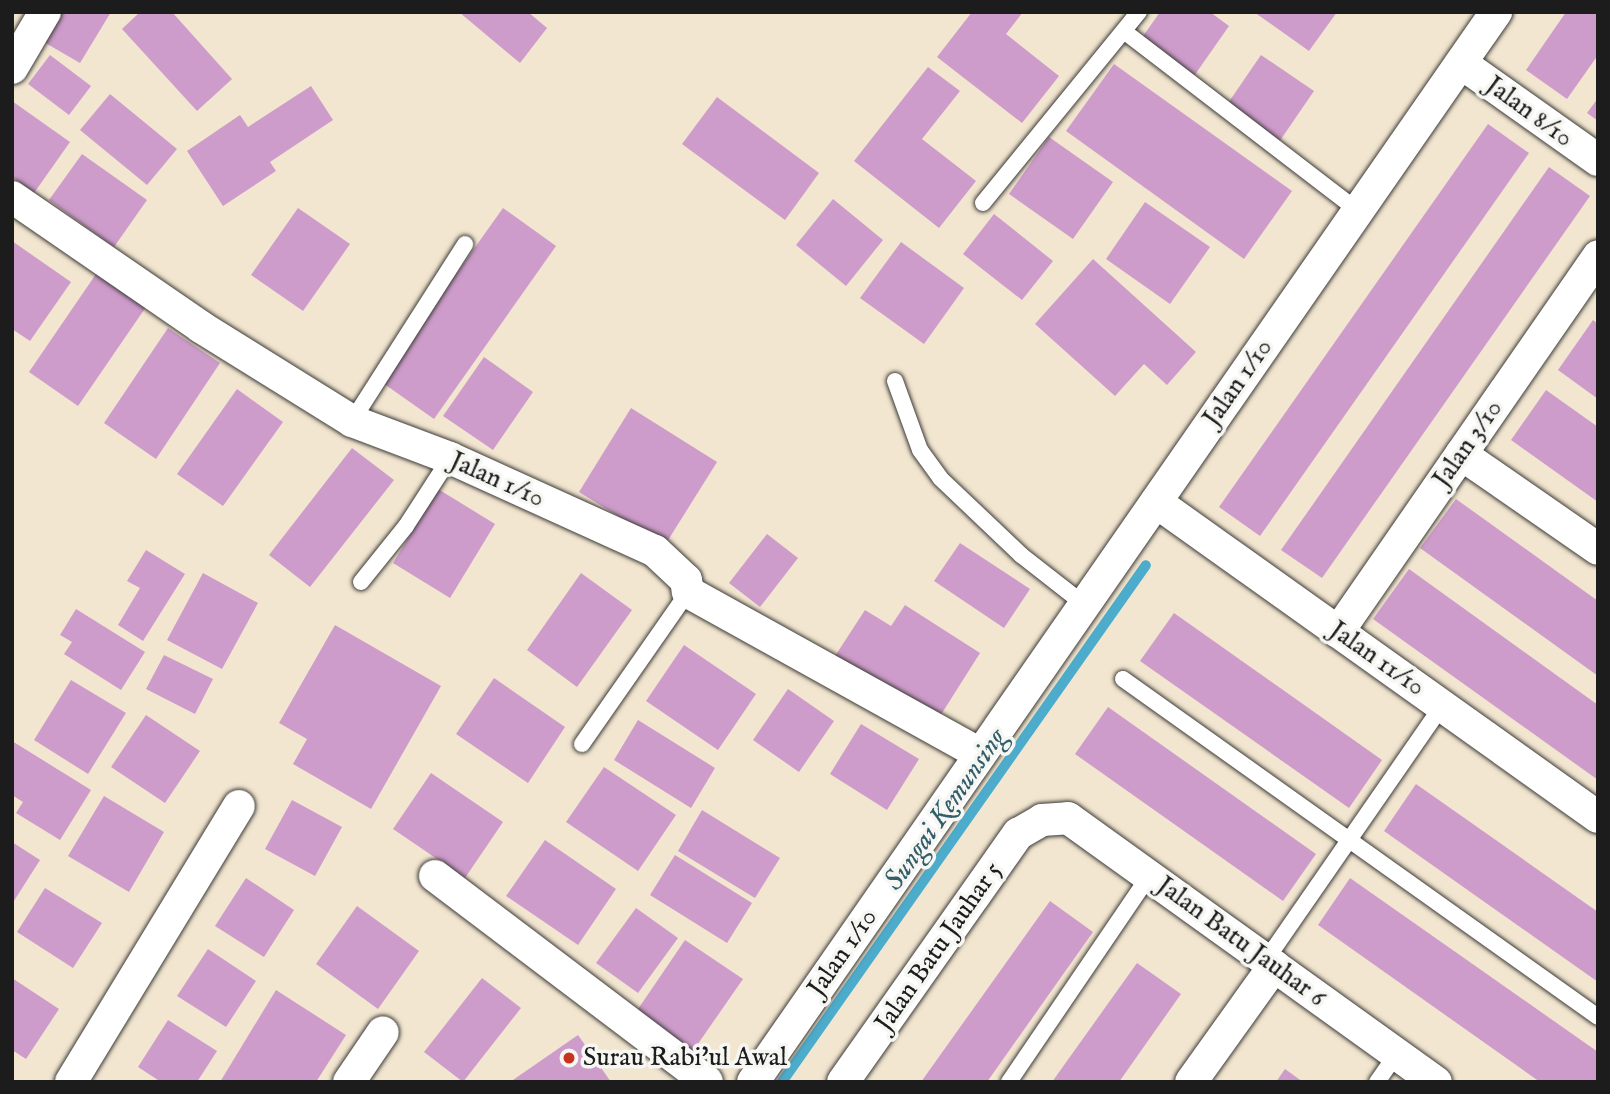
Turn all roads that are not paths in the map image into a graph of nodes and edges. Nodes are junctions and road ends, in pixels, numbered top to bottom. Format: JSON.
{"nodes":[{"id":1,"x":45,"y":12,"type":"edge"},
{"id":2,"x":1139,"y":12,"type":"edge"},
{"id":3,"x":1496,"y":12,"type":"edge"},
{"id":4,"x":1125,"y":32,"type":"junction"},
{"id":5,"x":1461,"y":63,"type":"junction"},
{"id":6,"x":12,"y":68,"type":"edge"},
{"id":7,"x":1598,"y":160,"type":"edge"},
{"id":8,"x":12,"y":197,"type":"edge"},
{"id":9,"x":983,"y":203,"type":"dead end"},
{"id":10,"x":1358,"y":211,"type":"junction"},
{"id":11,"x":465,"y":244,"type":"dead end"},
{"id":12,"x":1598,"y":256,"type":"edge"},
{"id":13,"x":1588,"y":292,"type":"edge"},
{"id":14,"x":895,"y":381,"type":"dead end"},
{"id":15,"x":352,"y":421,"type":"junction"},
{"id":16,"x":1461,"y":454,"type":"junction"},
{"id":17,"x":450,"y":458,"type":"junction"},
{"id":18,"x":1156,"y":502,"type":"junction"},
{"id":19,"x":1598,"y":549,"type":"edge"},
{"id":20,"x":361,"y":582,"type":"dead end"},
{"id":21,"x":688,"y":592,"type":"junction"},
{"id":22,"x":1085,"y":604,"type":"junction"},
{"id":23,"x":1338,"y":632,"type":"junction"},
{"id":24,"x":1123,"y":679,"type":"dead end"},
{"id":25,"x":1442,"y":706,"type":"junction"},
{"id":26,"x":582,"y":744,"type":"dead end"},
{"id":27,"x":980,"y":754,"type":"junction"},
{"id":28,"x":239,"y":806,"type":"dead end"},
{"id":29,"x":1598,"y":817,"type":"edge"},
{"id":30,"x":1042,"y":820,"type":"joint"},
{"id":31,"x":1348,"y":839,"type":"junction"},
{"id":32,"x":435,"y":876,"type":"dead end"},
{"id":33,"x":1149,"y":876,"type":"junction"},
{"id":34,"x":1270,"y":963,"type":"junction"},
{"id":35,"x":1598,"y":1017,"type":"edge"},
{"id":36,"x":383,"y":1031,"type":"dead end"},
{"id":37,"x":1397,"y":1053,"type":"junction"},
{"id":38,"x":71,"y":1082,"type":"edge"},
{"id":39,"x":349,"y":1082,"type":"edge"},
{"id":40,"x":707,"y":1082,"type":"edge"},
{"id":41,"x":753,"y":1082,"type":"edge"},
{"id":42,"x":843,"y":1082,"type":"edge"},
{"id":43,"x":1009,"y":1082,"type":"edge"},
{"id":44,"x":1191,"y":1082,"type":"edge"},
{"id":45,"x":1377,"y":1082,"type":"edge"},
{"id":46,"x":1436,"y":1082,"type":"edge"}],
"edges":[{"from":1,"to":6,"type":"street"},
{"from":2,"to":4,"type":"lane"},
{"from":3,"to":5,"type":"street","name":"Jalan 1/10"},
{"from":4,"to":9,"type":"lane"},
{"from":4,"to":10,"type":"lane"},
{"from":5,"to":7,"type":"street","name":"Jalan 8/10"},
{"from":5,"to":10,"type":"street","name":"Jalan 1/10"},
{"from":8,"to":15,"type":"street","name":"Jalan 1/10"},
{"from":10,"to":18,"type":"street","name":"Jalan 1/10"},
{"from":11,"to":15,"type":"lane"},
{"from":12,"to":13,"type":"street","name":"Jalan 3/10"},
{"from":13,"to":16,"type":"street","name":"Jalan 3/10"},
{"from":14,"to":22,"type":"lane"},
{"from":15,"to":17,"type":"street","name":"Jalan 1/10"},
{"from":16,"to":19,"type":"street"},
{"from":16,"to":23,"type":"street","name":"Jalan 3/10"},
{"from":17,"to":20,"type":"lane"},
{"from":17,"to":21,"type":"street","name":"Jalan 1/10"},
{"from":18,"to":22,"type":"street","name":"Jalan 1/10"},
{"from":18,"to":23,"type":"street","name":"Jalan 11/10"},
{"from":21,"to":26,"type":"lane"},
{"from":21,"to":27,"type":"street","name":"Jalan 1/10"},
{"from":22,"to":27,"type":"street","name":"Jalan 1/10"},
{"from":23,"to":25,"type":"street","name":"Jalan 11/10"},
{"from":24,"to":31,"type":"lane"},
{"from":25,"to":29,"type":"street","name":"Jalan 11/10"},
{"from":25,"to":31,"type":"lane"},
{"from":27,"to":41,"type":"street","name":"Jalan 1/10"},
{"from":28,"to":38,"type":"street"},
{"from":30,"to":33,"type":"street","name":"Jalan Batu Jauhar 6"},
{"from":30,"to":42,"type":"street","name":"Jalan Batu Jauhar 5"},
{"from":31,"to":34,"type":"lane"},
{"from":31,"to":35,"type":"lane"},
{"from":32,"to":40,"type":"street"},
{"from":33,"to":34,"type":"street","name":"Jalan Batu Jauhar 6"},
{"from":33,"to":43,"type":"lane"},
{"from":34,"to":37,"type":"street","name":"Jalan Batu Jauhar 6"},
{"from":34,"to":44,"type":"street"},
{"from":36,"to":39,"type":"street"},
{"from":37,"to":45,"type":"lane"},
{"from":37,"to":46,"type":"street","name":"Jalan Batu Jauhar 6"}]}
